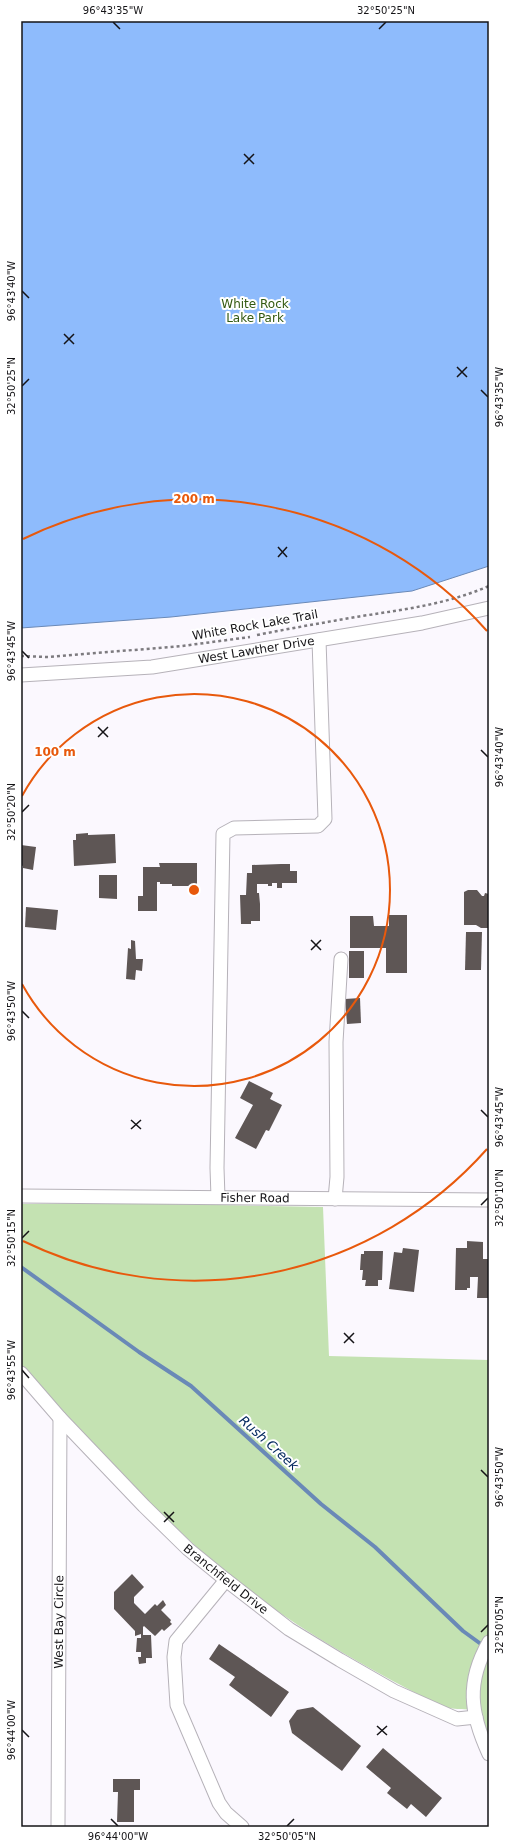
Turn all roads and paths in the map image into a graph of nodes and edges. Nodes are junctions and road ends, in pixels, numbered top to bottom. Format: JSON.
{"nodes":[{"id":1,"x":489,"y":586,"type":"edge"},
{"id":2,"x":489,"y":608,"type":"edge"},
{"id":3,"x":319,"y":640,"type":"junction"},
{"id":4,"x":21,"y":656,"type":"edge"},
{"id":5,"x":21,"y":675,"type":"edge"},
{"id":6,"x":341,"y":959,"type":"dead end"},
{"id":7,"x":21,"y":1196,"type":"edge"},
{"id":8,"x":218,"y":1197,"type":"junction"},
{"id":9,"x":335,"y":1199,"type":"junction"},
{"id":10,"x":489,"y":1200,"type":"edge"},
{"id":11,"x":21,"y":1373,"type":"edge"},
{"id":12,"x":60,"y":1418,"type":"junction"},
{"id":13,"x":226,"y":1580,"type":"junction"},
{"id":14,"x":489,"y":1642,"type":"edge"},
{"id":15,"x":476,"y":1717,"type":"junction"},
{"id":16,"x":489,"y":1754,"type":"edge"},
{"id":17,"x":58,"y":1827,"type":"edge"},
{"id":18,"x":242,"y":1827,"type":"edge"}],
"edges":[{"from":1,"to":4,"type":"path","name":"White Rock Lake Trail"},
{"from":2,"to":3,"type":"street","name":"West Lawther Drive"},
{"from":3,"to":5,"type":"street","name":"West Lawther Drive"},
{"from":3,"to":8,"type":"street"},
{"from":6,"to":9,"type":"street"},
{"from":7,"to":8,"type":"street","name":"Fisher Road"},
{"from":8,"to":9,"type":"street","name":"Fisher Road"},
{"from":9,"to":10,"type":"street","name":"Fisher Road"},
{"from":11,"to":12,"type":"street","name":"Branchfield Drive"},
{"from":12,"to":13,"type":"street","name":"Branchfield Drive"},
{"from":12,"to":17,"type":"street","name":"West Bay Circle"},
{"from":13,"to":15,"type":"street","name":"Branchfield Drive"},
{"from":13,"to":18,"type":"street"},
{"from":14,"to":15,"type":"street"},
{"from":15,"to":16,"type":"street"}]}
